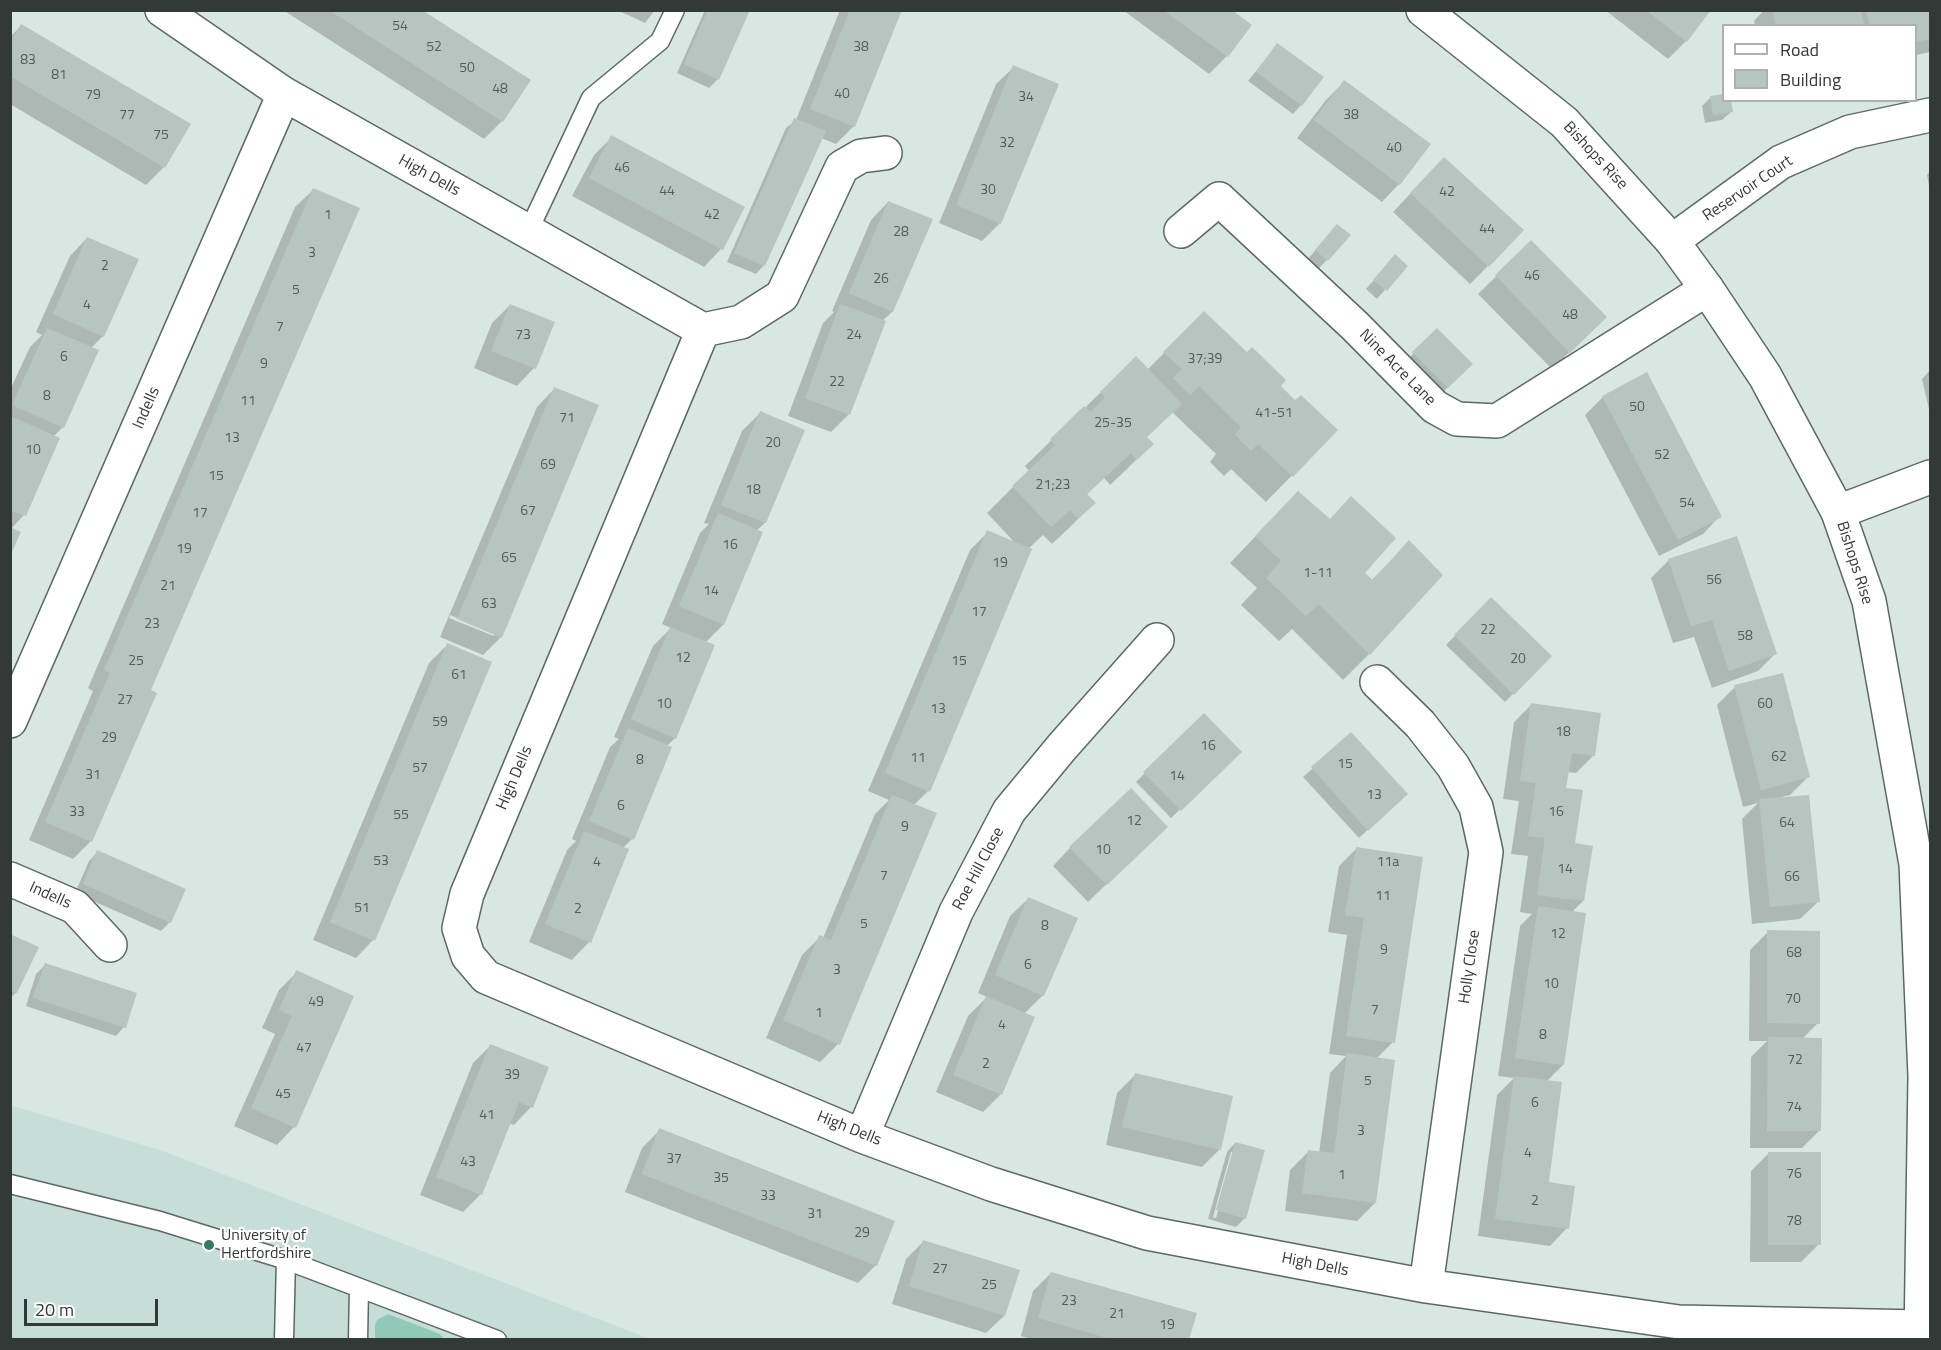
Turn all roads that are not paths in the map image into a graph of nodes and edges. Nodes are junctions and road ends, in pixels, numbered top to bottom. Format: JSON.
{"nodes":[{"id":1,"x":162,"y":10,"type":"edge"},
{"id":2,"x":675,"y":10,"type":"edge"},
{"id":3,"x":1423,"y":10,"type":"edge"},
{"id":4,"x":284,"y":94,"type":"junction"},
{"id":5,"x":1930,"y":115,"type":"edge"},
{"id":6,"x":885,"y":153,"type":"dead end"},
{"id":7,"x":1181,"y":231,"type":"dead end"},
{"id":8,"x":528,"y":232,"type":"junction"},
{"id":9,"x":1672,"y":241,"type":"junction"},
{"id":10,"x":1707,"y":290,"type":"junction"},
{"id":11,"x":703,"y":330,"type":"junction"},
{"id":12,"x":1930,"y":477,"type":"edge"},
{"id":13,"x":1838,"y":512,"type":"junction"},
{"id":14,"x":1157,"y":640,"type":"dead end"},
{"id":15,"x":1377,"y":682,"type":"dead end"},
{"id":16,"x":10,"y":721,"type":"edge"},
{"id":17,"x":10,"y":879,"type":"edge"},
{"id":18,"x":110,"y":945,"type":"dead end"},
{"id":19,"x":862,"y":1136,"type":"junction"},
{"id":20,"x":10,"y":1184,"type":"edge"},
{"id":21,"x":286,"y":1260,"type":"junction"},
{"id":22,"x":1426,"y":1286,"type":"junction"},
{"id":23,"x":359,"y":1288,"type":"junction"},
{"id":24,"x":464,"y":1333,"type":"edge"},
{"id":25,"x":1921,"y":1334,"type":"edge"},
{"id":26,"x":284,"y":1340,"type":"edge"},
{"id":27,"x":358,"y":1340,"type":"edge"},
{"id":28,"x":497,"y":1340,"type":"edge"}],
"edges":[{"from":1,"to":4,"type":"street","name":"High Dells"},
{"from":2,"to":8,"type":"lane"},
{"from":3,"to":9,"type":"street","name":"Bishops Rise"},
{"from":4,"to":8,"type":"street","name":"High Dells"},
{"from":4,"to":16,"type":"street","name":"Indells"},
{"from":5,"to":9,"type":"street","name":"Reservoir Court"},
{"from":6,"to":11,"type":"street"},
{"from":7,"to":10,"type":"street","name":"Nine Acre Lane"},
{"from":8,"to":11,"type":"street","name":"High Dells"},
{"from":9,"to":10,"type":"street","name":"Bishops Rise"},
{"from":10,"to":13,"type":"street","name":"Bishops Rise"},
{"from":11,"to":19,"type":"street","name":"High Dells"},
{"from":12,"to":13,"type":"street"},
{"from":13,"to":25,"type":"street","name":"Bishops Rise"},
{"from":14,"to":19,"type":"street","name":"Roe Hill Close"},
{"from":15,"to":22,"type":"street","name":"Holly Close"},
{"from":17,"to":18,"type":"street","name":"Indells"},
{"from":19,"to":22,"type":"street","name":"High Dells"},
{"from":20,"to":21,"type":"lane"},
{"from":21,"to":23,"type":"lane"},
{"from":21,"to":26,"type":"lane"},
{"from":22,"to":25,"type":"street","name":"High Dells"},
{"from":23,"to":24,"type":"lane"},
{"from":23,"to":27,"type":"lane"},
{"from":24,"to":28,"type":"lane"}]}
